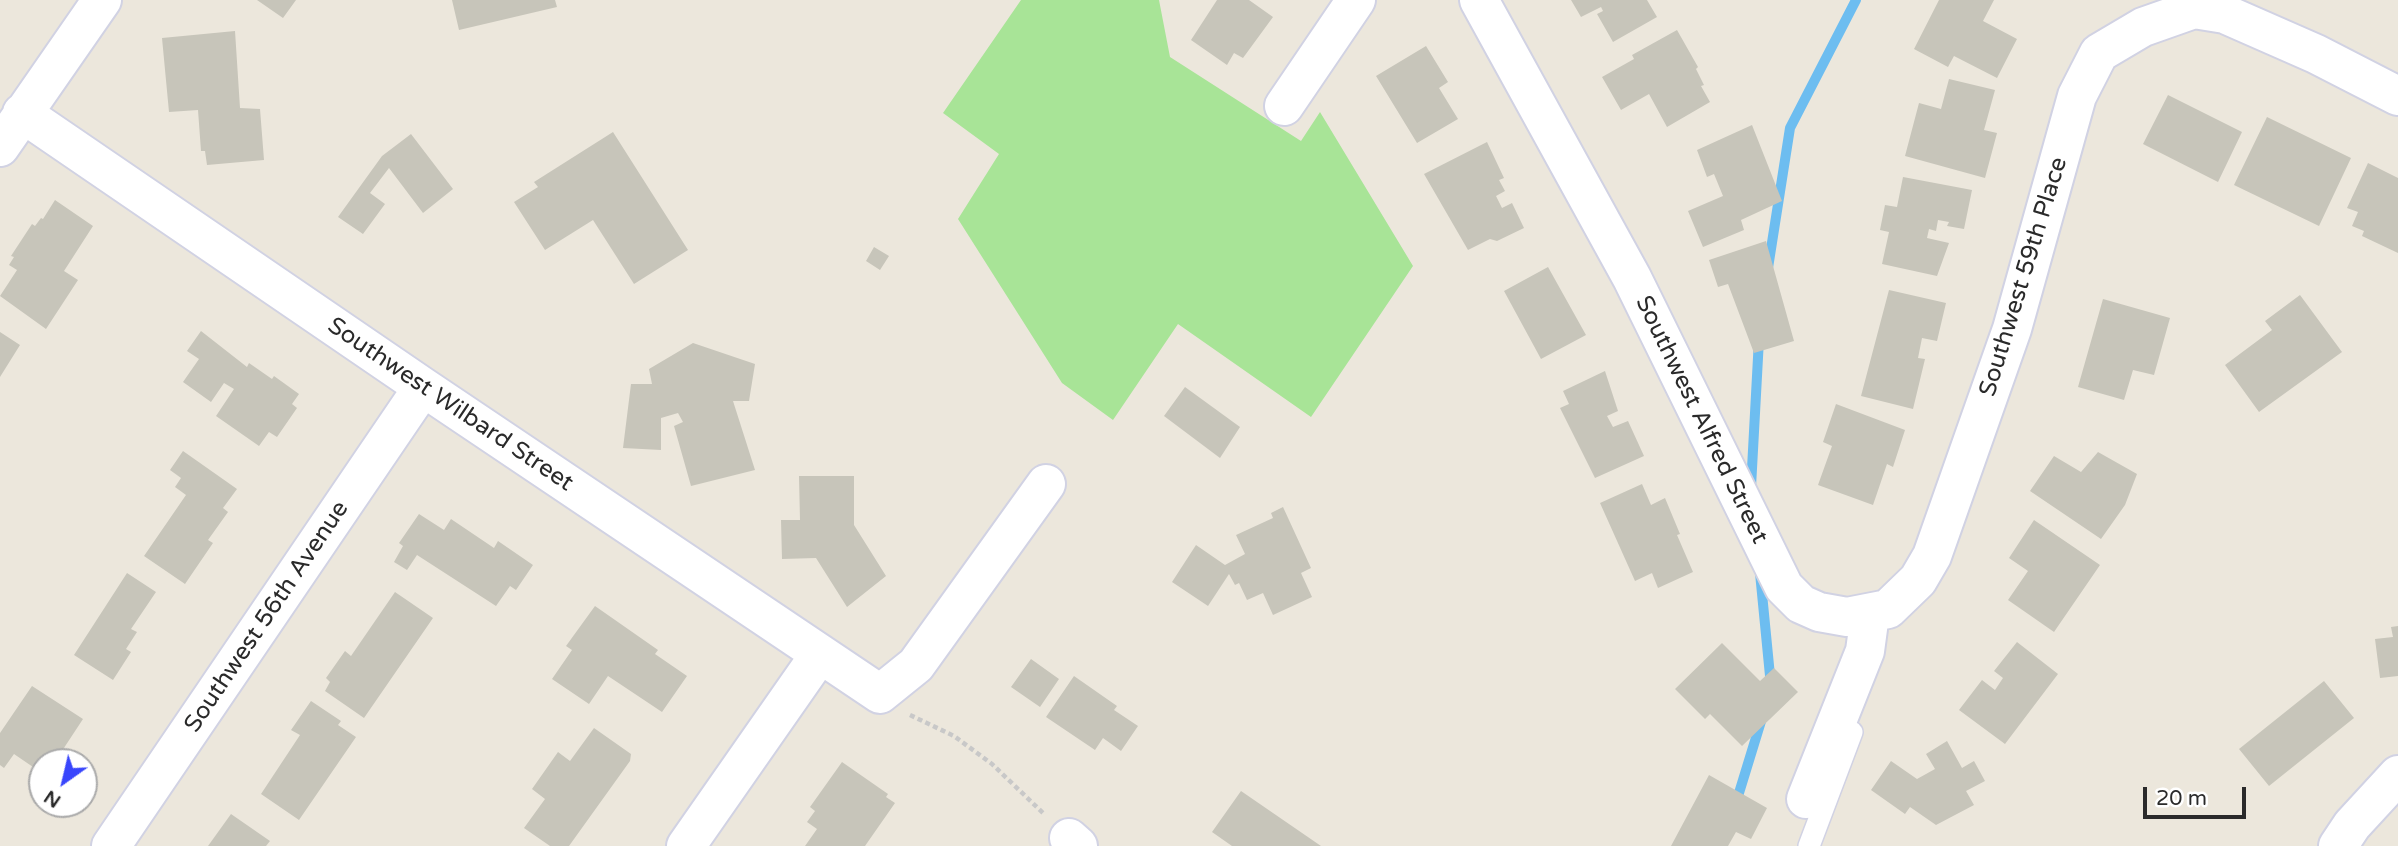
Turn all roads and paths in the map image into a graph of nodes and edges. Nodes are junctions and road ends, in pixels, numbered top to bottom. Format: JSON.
{"nodes":[{"id":1,"x":103,"y":0,"type":"edge"},
{"id":2,"x":1356,"y":0,"type":"edge"},
{"id":3,"x":1479,"y":0,"type":"edge"},
{"id":4,"x":2398,"y":96,"type":"edge"},
{"id":5,"x":1284,"y":106,"type":"dead end"},
{"id":6,"x":22,"y":113,"type":"junction"},
{"id":7,"x":0,"y":147,"type":"edge"},
{"id":8,"x":423,"y":387,"type":"junction"},
{"id":9,"x":1046,"y":484,"type":"dead end"},
{"id":10,"x":1879,"y":611,"type":"junction"},
{"id":11,"x":820,"y":654,"type":"junction"},
{"id":12,"x":880,"y":694,"type":"junction"},
{"id":13,"x":2398,"y":775,"type":"edge"},
{"id":14,"x":1806,"y":799,"type":"dead end"},
{"id":15,"x":1073,"y":842,"type":"edge"},
{"id":16,"x":111,"y":846,"type":"edge"},
{"id":17,"x":686,"y":846,"type":"edge"},
{"id":18,"x":1809,"y":846,"type":"edge"},
{"id":19,"x":2338,"y":846,"type":"edge"}],
"edges":[{"from":1,"to":6,"type":"street"},
{"from":2,"to":5,"type":"street"},
{"from":3,"to":10,"type":"street","name":"Southwest Alfred Street"},
{"from":4,"to":10,"type":"street","name":"Southwest 59th Place"},
{"from":6,"to":7,"type":"street"},
{"from":6,"to":8,"type":"street","name":"Southwest Wilbard Street"},
{"from":8,"to":11,"type":"street","name":"Southwest Wilbard Street"},
{"from":8,"to":16,"type":"street","name":"Southwest 56th Avenue"},
{"from":9,"to":12,"type":"street"},
{"from":10,"to":14,"type":"street"},
{"from":10,"to":18,"type":"lane"},
{"from":11,"to":12,"type":"street","name":"Southwest Wilbard Street"},
{"from":11,"to":17,"type":"street"},
{"from":12,"to":15,"type":"path"},
{"from":13,"to":19,"type":"street"}]}
